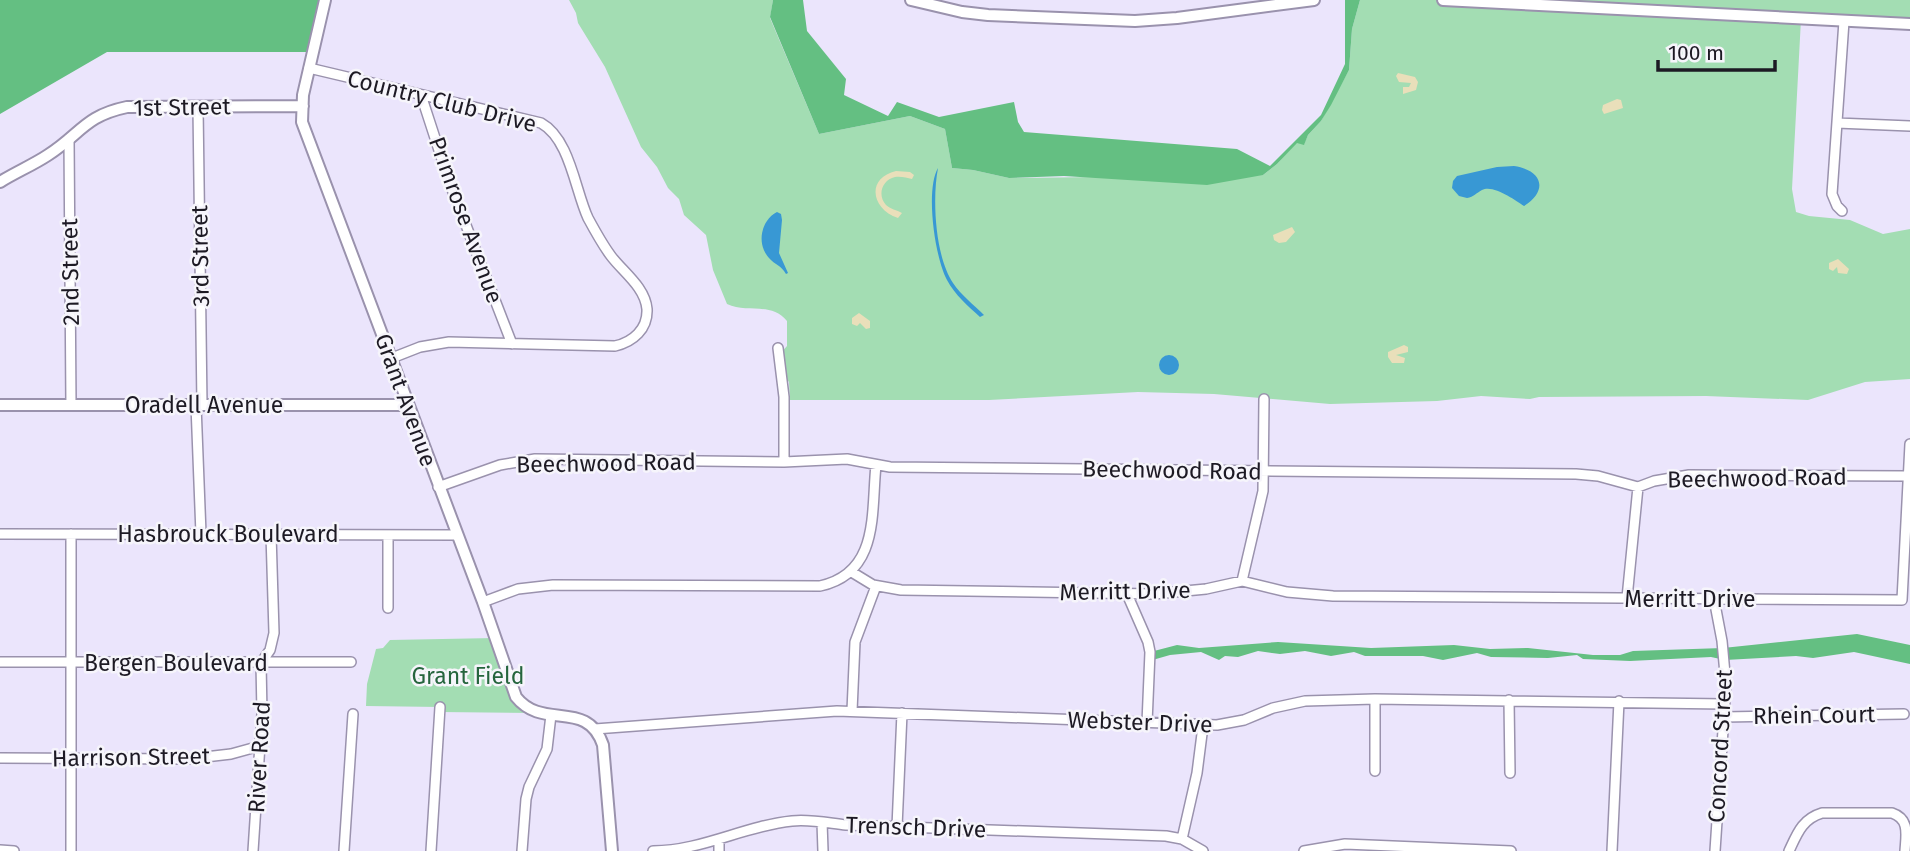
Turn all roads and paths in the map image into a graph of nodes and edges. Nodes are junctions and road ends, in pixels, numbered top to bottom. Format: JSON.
{"nodes":[{"id":1,"x":325,"y":0,"type":"edge"},
{"id":2,"x":911,"y":0,"type":"edge"},
{"id":3,"x":1314,"y":0,"type":"edge"},
{"id":4,"x":1443,"y":0,"type":"edge"},
{"id":5,"x":1844,"y":21,"type":"junction"},
{"id":6,"x":1910,"y":24,"type":"edge"},
{"id":7,"x":309,"y":68,"type":"junction"},
{"id":8,"x":421,"y":95,"type":"junction"},
{"id":9,"x":303,"y":106,"type":"junction"},
{"id":10,"x":198,"y":107,"type":"junction"},
{"id":11,"x":1837,"y":122,"type":"junction"},
{"id":12,"x":1910,"y":126,"type":"edge"},
{"id":13,"x":69,"y":139,"type":"junction"},
{"id":14,"x":0,"y":182,"type":"edge"},
{"id":15,"x":1842,"y":211,"type":"dead end"},
{"id":16,"x":512,"y":344,"type":"junction"},
{"id":17,"x":778,"y":348,"type":"dead end"},
{"id":18,"x":392,"y":358,"type":"junction"},
{"id":19,"x":1264,"y":399,"type":"dead end"},
{"id":20,"x":0,"y":405,"type":"edge"},
{"id":21,"x":71,"y":405,"type":"junction"},
{"id":22,"x":199,"y":405,"type":"junction"},
{"id":23,"x":408,"y":405,"type":"junction"},
{"id":24,"x":1910,"y":444,"type":"edge"},
{"id":25,"x":785,"y":462,"type":"junction"},
{"id":26,"x":876,"y":465,"type":"junction"},
{"id":27,"x":1264,"y":471,"type":"junction"},
{"id":28,"x":1908,"y":476,"type":"junction"},
{"id":29,"x":438,"y":487,"type":"junction"},
{"id":30,"x":1638,"y":487,"type":"junction"},
{"id":31,"x":0,"y":534,"type":"edge"},
{"id":32,"x":71,"y":534,"type":"junction"},
{"id":33,"x":201,"y":534,"type":"junction"},
{"id":34,"x":271,"y":534,"type":"junction"},
{"id":35,"x":388,"y":535,"type":"junction"},
{"id":36,"x":457,"y":535,"type":"junction"},
{"id":37,"x":850,"y":571,"type":"junction"},
{"id":38,"x":1242,"y":581,"type":"junction"},
{"id":39,"x":877,"y":586,"type":"junction"},
{"id":40,"x":1128,"y":594,"type":"junction"},
{"id":41,"x":1627,"y":598,"type":"junction"},
{"id":42,"x":1714,"y":599,"type":"junction"},
{"id":43,"x":483,"y":602,"type":"junction"},
{"id":44,"x":388,"y":608,"type":"dead end"},
{"id":45,"x":0,"y":662,"type":"edge"},
{"id":46,"x":69,"y":662,"type":"junction"},
{"id":47,"x":351,"y":662,"type":"dead end"},
{"id":48,"x":261,"y":663,"type":"junction"},
{"id":49,"x":1375,"y":699,"type":"junction"},
{"id":50,"x":1509,"y":700,"type":"junction"},
{"id":51,"x":1619,"y":701,"type":"junction"},
{"id":52,"x":1725,"y":704,"type":"junction"},
{"id":53,"x":440,"y":708,"type":"dead end"},
{"id":54,"x":852,"y":711,"type":"junction"},
{"id":55,"x":902,"y":713,"type":"junction"},
{"id":56,"x":353,"y":714,"type":"dead end"},
{"id":57,"x":1904,"y":714,"type":"dead end"},
{"id":58,"x":551,"y":715,"type":"junction"},
{"id":59,"x":1724,"y":717,"type":"junction"},
{"id":60,"x":1147,"y":723,"type":"junction"},
{"id":61,"x":1203,"y":726,"type":"junction"},
{"id":62,"x":595,"y":729,"type":"junction"},
{"id":63,"x":260,"y":746,"type":"junction"},
{"id":64,"x":0,"y":758,"type":"edge"},
{"id":65,"x":70,"y":758,"type":"junction"},
{"id":66,"x":1375,"y":771,"type":"dead end"},
{"id":67,"x":1510,"y":773,"type":"dead end"},
{"id":68,"x":822,"y":822,"type":"junction"},
{"id":69,"x":897,"y":827,"type":"junction"},
{"id":70,"x":1182,"y":839,"type":"junction"},
{"id":71,"x":719,"y":840,"type":"junction"},
{"id":72,"x":0,"y":850,"type":"edge"},
{"id":73,"x":14,"y":851,"type":"edge"},
{"id":74,"x":71,"y":851,"type":"edge"},
{"id":75,"x":253,"y":851,"type":"edge"},
{"id":76,"x":344,"y":851,"type":"edge"},
{"id":77,"x":431,"y":851,"type":"edge"},
{"id":78,"x":522,"y":851,"type":"edge"},
{"id":79,"x":612,"y":851,"type":"edge"},
{"id":80,"x":653,"y":851,"type":"edge"},
{"id":81,"x":719,"y":851,"type":"edge"},
{"id":82,"x":823,"y":851,"type":"edge"},
{"id":83,"x":1203,"y":851,"type":"edge"},
{"id":84,"x":1304,"y":851,"type":"edge"},
{"id":85,"x":1511,"y":851,"type":"edge"},
{"id":86,"x":1612,"y":851,"type":"edge"},
{"id":87,"x":1714,"y":851,"type":"edge"},
{"id":88,"x":1788,"y":851,"type":"edge"},
{"id":89,"x":1905,"y":851,"type":"edge"}],
"edges":[{"from":1,"to":7,"type":"street","name":"Grant Avenue"},
{"from":2,"to":3,"type":"street"},
{"from":4,"to":5,"type":"street"},
{"from":5,"to":6,"type":"street"},
{"from":5,"to":11,"type":"street"},
{"from":7,"to":8,"type":"street","name":"Country Club Drive"},
{"from":7,"to":9,"type":"street","name":"Grant Avenue"},
{"from":8,"to":16,"type":"street","name":"Primrose Avenue"},
{"from":8,"to":16,"type":"street","name":"Country Club Drive"},
{"from":9,"to":10,"type":"street","name":"1st Street"},
{"from":9,"to":18,"type":"street","name":"Grant Avenue"},
{"from":10,"to":13,"type":"street","name":"1st Street"},
{"from":10,"to":22,"type":"street","name":"3rd Street"},
{"from":11,"to":12,"type":"street"},
{"from":11,"to":15,"type":"street"},
{"from":13,"to":14,"type":"street","name":"1st Street"},
{"from":13,"to":21,"type":"street","name":"2nd Street"},
{"from":16,"to":18,"type":"street","name":"Country Club Drive"},
{"from":17,"to":25,"type":"street"},
{"from":18,"to":23,"type":"street","name":"Grant Avenue"},
{"from":19,"to":27,"type":"street"},
{"from":20,"to":21,"type":"street","name":"Oradell Avenue"},
{"from":21,"to":22,"type":"street","name":"Oradell Avenue"},
{"from":22,"to":23,"type":"street","name":"Oradell Avenue"},
{"from":22,"to":33,"type":"street","name":"3rd Street"},
{"from":23,"to":29,"type":"street","name":"Grant Avenue"},
{"from":24,"to":28,"type":"street"},
{"from":25,"to":26,"type":"street","name":"Beechwood Road"},
{"from":25,"to":29,"type":"street","name":"Beechwood Road"},
{"from":26,"to":27,"type":"street","name":"Beechwood Road"},
{"from":26,"to":37,"type":"street"},
{"from":27,"to":30,"type":"street","name":"Beechwood Road"},
{"from":27,"to":38,"type":"street"},
{"from":28,"to":30,"type":"street","name":"Beechwood Road"},
{"from":28,"to":42,"type":"street","name":"Merritt Drive"},
{"from":29,"to":36,"type":"street","name":"Grant Avenue"},
{"from":30,"to":41,"type":"street"},
{"from":31,"to":32,"type":"street","name":"Hasbrouck Boulevard"},
{"from":32,"to":33,"type":"street","name":"Hasbrouck Boulevard"},
{"from":32,"to":46,"type":"street"},
{"from":33,"to":34,"type":"street","name":"Hasbrouck Boulevard"},
{"from":34,"to":35,"type":"street","name":"Hasbrouck Boulevard"},
{"from":34,"to":48,"type":"street"},
{"from":35,"to":36,"type":"street","name":"Hasbrouck Boulevard"},
{"from":35,"to":44,"type":"street"},
{"from":36,"to":43,"type":"street","name":"Grant Avenue"},
{"from":37,"to":39,"type":"street","name":"Merritt Drive"},
{"from":37,"to":43,"type":"street"},
{"from":38,"to":40,"type":"street","name":"Merritt Drive"},
{"from":38,"to":41,"type":"street","name":"Merritt Drive"},
{"from":39,"to":40,"type":"street","name":"Merritt Drive"},
{"from":39,"to":54,"type":"street"},
{"from":40,"to":60,"type":"street"},
{"from":41,"to":42,"type":"street","name":"Merritt Drive"},
{"from":42,"to":52,"type":"street","name":"Concord Street"},
{"from":43,"to":58,"type":"street","name":"Grant Avenue"},
{"from":45,"to":46,"type":"street","name":"Bergen Boulevard"},
{"from":46,"to":48,"type":"street","name":"Bergen Boulevard"},
{"from":46,"to":65,"type":"street"},
{"from":47,"to":48,"type":"street","name":"Bergen Boulevard"},
{"from":48,"to":63,"type":"street","name":"River Road"},
{"from":49,"to":50,"type":"street","name":"Webster Drive"},
{"from":49,"to":61,"type":"street","name":"Webster Drive"},
{"from":49,"to":66,"type":"street"},
{"from":50,"to":51,"type":"street","name":"Webster Drive"},
{"from":50,"to":67,"type":"street"},
{"from":51,"to":52,"type":"street","name":"Webster Drive"},
{"from":51,"to":86,"type":"street"},
{"from":52,"to":59,"type":"street","name":"Concord Street"},
{"from":53,"to":77,"type":"street"},
{"from":54,"to":55,"type":"street","name":"Webster Drive"},
{"from":54,"to":62,"type":"street","name":"Webster Drive"},
{"from":55,"to":60,"type":"street","name":"Webster Drive"},
{"from":55,"to":69,"type":"street"},
{"from":56,"to":76,"type":"street"},
{"from":57,"to":59,"type":"street","name":"Rhein Court"},
{"from":58,"to":62,"type":"street","name":"Grant Avenue"},
{"from":58,"to":78,"type":"street"},
{"from":59,"to":87,"type":"street","name":"Concord Street"},
{"from":60,"to":61,"type":"street","name":"Webster Drive"},
{"from":61,"to":70,"type":"street"},
{"from":62,"to":79,"type":"street"},
{"from":63,"to":65,"type":"street","name":"Harrison Street"},
{"from":63,"to":75,"type":"street","name":"River Road"},
{"from":64,"to":65,"type":"street","name":"Harrison Street"},
{"from":65,"to":74,"type":"street"},
{"from":68,"to":69,"type":"street","name":"Trensch Drive"},
{"from":68,"to":71,"type":"street","name":"Trensch Drive"},
{"from":68,"to":82,"type":"street"},
{"from":69,"to":70,"type":"street","name":"Trensch Drive"},
{"from":70,"to":83,"type":"street"},
{"from":71,"to":80,"type":"street","name":"Trensch Drive"},
{"from":71,"to":81,"type":"street"},
{"from":72,"to":73,"type":"street"},
{"from":84,"to":85,"type":"street"},
{"from":88,"to":89,"type":"street"}]}
